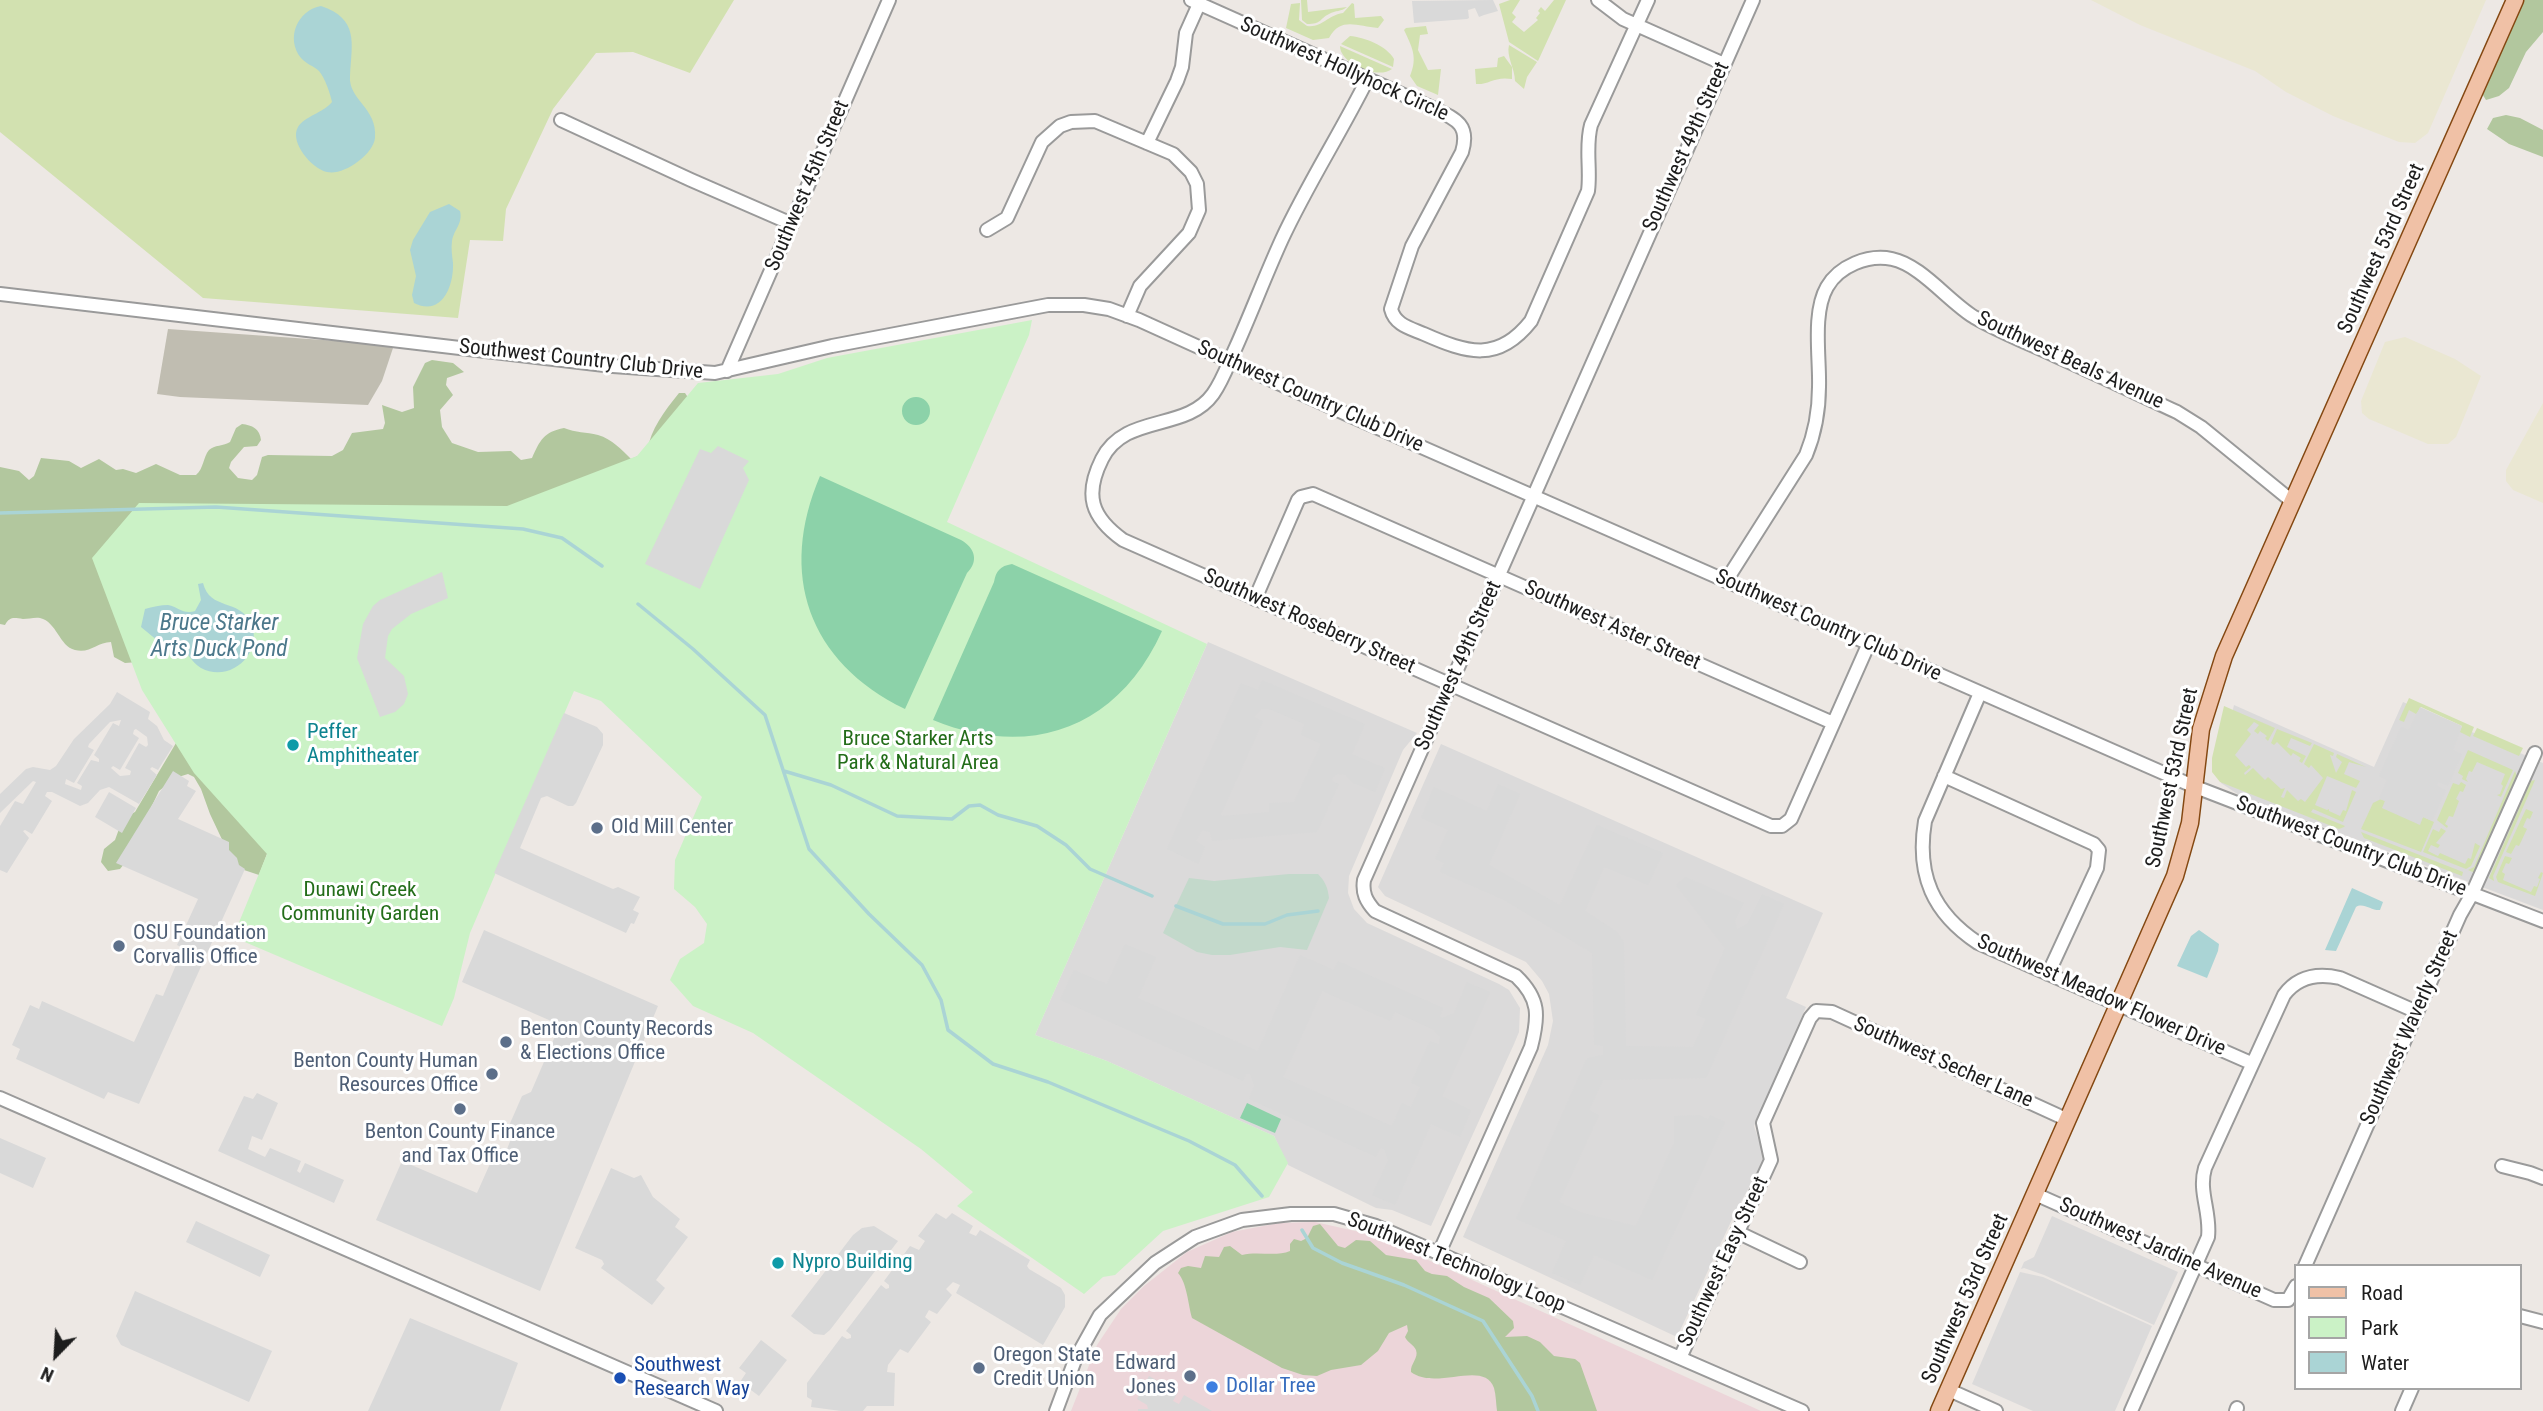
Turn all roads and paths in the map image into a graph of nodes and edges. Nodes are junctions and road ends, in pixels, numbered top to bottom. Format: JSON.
{"nodes":[{"id":1,"x":889,"y":0,"type":"edge"},
{"id":2,"x":1598,"y":0,"type":"edge"},
{"id":3,"x":1648,"y":0,"type":"edge"},
{"id":4,"x":1753,"y":0,"type":"edge"},
{"id":5,"x":2515,"y":0,"type":"edge"},
{"id":6,"x":1195,"y":2,"type":"edge"},
{"id":7,"x":1636,"y":25,"type":"junction"},
{"id":8,"x":1724,"y":64,"type":"junction"},
{"id":9,"x":1367,"y":80,"type":"junction"},
{"id":10,"x":561,"y":120,"type":"dead end"},
{"id":11,"x":1147,"y":143,"type":"junction"},
{"id":12,"x":792,"y":224,"type":"junction"},
{"id":13,"x":987,"y":230,"type":"dead end"},
{"id":14,"x":0,"y":294,"type":"edge"},
{"id":15,"x":1127,"y":316,"type":"junction"},
{"id":16,"x":1230,"y":361,"type":"junction"},
{"id":17,"x":727,"y":371,"type":"junction"},
{"id":18,"x":1534,"y":497,"type":"junction"},
{"id":19,"x":2293,"y":502,"type":"junction"},
{"id":20,"x":1499,"y":577,"type":"junction"},
{"id":21,"x":1726,"y":581,"type":"junction"},
{"id":22,"x":1255,"y":598,"type":"junction"},
{"id":23,"x":1869,"y":643,"type":"junction"},
{"id":24,"x":1451,"y":686,"type":"junction"},
{"id":25,"x":1980,"y":693,"type":"junction"},
{"id":26,"x":1833,"y":723,"type":"junction"},
{"id":27,"x":2535,"y":753,"type":"dead end"},
{"id":28,"x":1944,"y":776,"type":"junction"},
{"id":29,"x":2193,"y":786,"type":"junction"},
{"id":30,"x":2472,"y":894,"type":"junction"},
{"id":31,"x":2543,"y":921,"type":"edge"},
{"id":32,"x":2048,"y":974,"type":"junction"},
{"id":33,"x":2119,"y":1006,"type":"junction"},
{"id":34,"x":1816,"y":1012,"type":"joint"},
{"id":35,"x":2417,"y":1012,"type":"junction"},
{"id":36,"x":2251,"y":1063,"type":"junction"},
{"id":37,"x":0,"y":1098,"type":"edge"},
{"id":38,"x":2068,"y":1120,"type":"junction"},
{"id":39,"x":2502,"y":1166,"type":"dead end"},
{"id":40,"x":2543,"y":1178,"type":"edge"},
{"id":41,"x":2035,"y":1194,"type":"junction"},
{"id":42,"x":1737,"y":1232,"type":"junction"},
{"id":43,"x":1439,"y":1253,"type":"junction"},
{"id":44,"x":1800,"y":1262,"type":"dead end"},
{"id":45,"x":2196,"y":1264,"type":"junction"},
{"id":46,"x":2306,"y":1264,"type":"edge"},
{"id":47,"x":2294,"y":1290,"type":"edge"},
{"id":48,"x":2522,"y":1317,"type":"edge"},
{"id":49,"x":2543,"y":1322,"type":"edge"},
{"id":50,"x":1680,"y":1358,"type":"junction"},
{"id":51,"x":1949,"y":1390,"type":"junction"},
{"id":52,"x":2411,"y":1390,"type":"edge"},
{"id":53,"x":716,"y":1411,"type":"edge"},
{"id":54,"x":1056,"y":1411,"type":"edge"},
{"id":55,"x":1802,"y":1411,"type":"edge"},
{"id":56,"x":1939,"y":1411,"type":"edge"},
{"id":57,"x":1996,"y":1411,"type":"edge"},
{"id":58,"x":2131,"y":1411,"type":"edge"},
{"id":59,"x":2402,"y":1411,"type":"edge"}],
"edges":[{"from":1,"to":12,"type":"street","name":"Southwest 45th Street"},
{"from":2,"to":7,"type":"street"},
{"from":3,"to":7,"type":"street","name":"Southwest Hollyhock Circle"},
{"from":4,"to":8,"type":"street","name":"Southwest 49th Street"},
{"from":5,"to":19,"type":"main road","name":"Southwest 53rd Street"},
{"from":6,"to":9,"type":"street","name":"Southwest Hollyhock Circle"},
{"from":6,"to":11,"type":"street"},
{"from":7,"to":8,"type":"street"},
{"from":7,"to":9,"type":"street","name":"Southwest Hollyhock Circle"},
{"from":8,"to":18,"type":"street","name":"Southwest 49th Street"},
{"from":9,"to":16,"type":"street","name":"Southwest Roseberry Street"},
{"from":10,"to":12,"type":"street"},
{"from":11,"to":13,"type":"street"},
{"from":11,"to":15,"type":"street"},
{"from":12,"to":17,"type":"street","name":"Southwest 45th Street"},
{"from":14,"to":17,"type":"street","name":"Southwest Country Club Drive"},
{"from":15,"to":16,"type":"street","name":"Southwest Country Club Drive"},
{"from":15,"to":17,"type":"street","name":"Southwest Country Club Drive"},
{"from":16,"to":18,"type":"street","name":"Southwest Country Club Drive"},
{"from":16,"to":22,"type":"street","name":"Southwest Roseberry Street"},
{"from":18,"to":20,"type":"street","name":"Southwest 49th Street"},
{"from":18,"to":21,"type":"street","name":"Southwest Country Club Drive"},
{"from":19,"to":21,"type":"street","name":"Southwest Beals Avenue"},
{"from":19,"to":29,"type":"main road","name":"Southwest 53rd Street"},
{"from":20,"to":22,"type":"street","name":"Southwest Aster Street"},
{"from":20,"to":24,"type":"street","name":"Southwest 49th Street"},
{"from":20,"to":26,"type":"street","name":"Southwest Aster Street"},
{"from":21,"to":23,"type":"street","name":"Southwest Country Club Drive"},
{"from":22,"to":24,"type":"street","name":"Southwest Roseberry Street"},
{"from":23,"to":25,"type":"street","name":"Southwest Country Club Drive"},
{"from":23,"to":26,"type":"street","name":"Southwest Roseberry Street"},
{"from":24,"to":26,"type":"street","name":"Southwest Roseberry Street"},
{"from":24,"to":43,"type":"street","name":"Southwest 49th Street"},
{"from":25,"to":28,"type":"street","name":"Southwest Meadow Flower Drive"},
{"from":25,"to":29,"type":"street","name":"Southwest Country Club Drive"},
{"from":27,"to":30,"type":"street","name":"Southwest Waverly Street"},
{"from":28,"to":32,"type":"street","name":"Southwest Meadow Flower Drive"},
{"from":28,"to":32,"type":"street"},
{"from":29,"to":30,"type":"street","name":"Southwest Country Club Drive"},
{"from":29,"to":33,"type":"main road","name":"Southwest 53rd Street"},
{"from":30,"to":31,"type":"street","name":"Southwest Country Club Drive"},
{"from":30,"to":35,"type":"street","name":"Southwest Waverly Street"},
{"from":32,"to":33,"type":"street","name":"Southwest Meadow Flower Drive"},
{"from":33,"to":36,"type":"street","name":"Southwest Meadow Flower Drive"},
{"from":33,"to":38,"type":"main road","name":"Southwest 53rd Street"},
{"from":34,"to":38,"type":"street","name":"Southwest Secher Lane"},
{"from":34,"to":42,"type":"street","name":"Southwest Easy Street"},
{"from":35,"to":36,"type":"street"},
{"from":35,"to":46,"type":"street","name":"Southwest Waverly Street"},
{"from":36,"to":45,"type":"street"},
{"from":37,"to":53,"type":"street"},
{"from":38,"to":41,"type":"main road","name":"Southwest 53rd Street"},
{"from":39,"to":40,"type":"street"},
{"from":41,"to":45,"type":"street","name":"Southwest Jardine Avenue"},
{"from":41,"to":51,"type":"main road","name":"Southwest 53rd Street"},
{"from":42,"to":44,"type":"street"},
{"from":42,"to":50,"type":"street","name":"Southwest Easy Street"},
{"from":43,"to":50,"type":"street","name":"Southwest Technology Loop"},
{"from":43,"to":54,"type":"street","name":"Southwest Technology Loop"},
{"from":45,"to":47,"type":"street","name":"Southwest Jardine Avenue"},
{"from":45,"to":58,"type":"street"},
{"from":48,"to":49,"type":"street"},
{"from":50,"to":55,"type":"street","name":"Southwest Technology Loop"},
{"from":51,"to":56,"type":"main road","name":"Southwest 53rd Street"},
{"from":51,"to":57,"type":"street"},
{"from":52,"to":59,"type":"street"}]}
